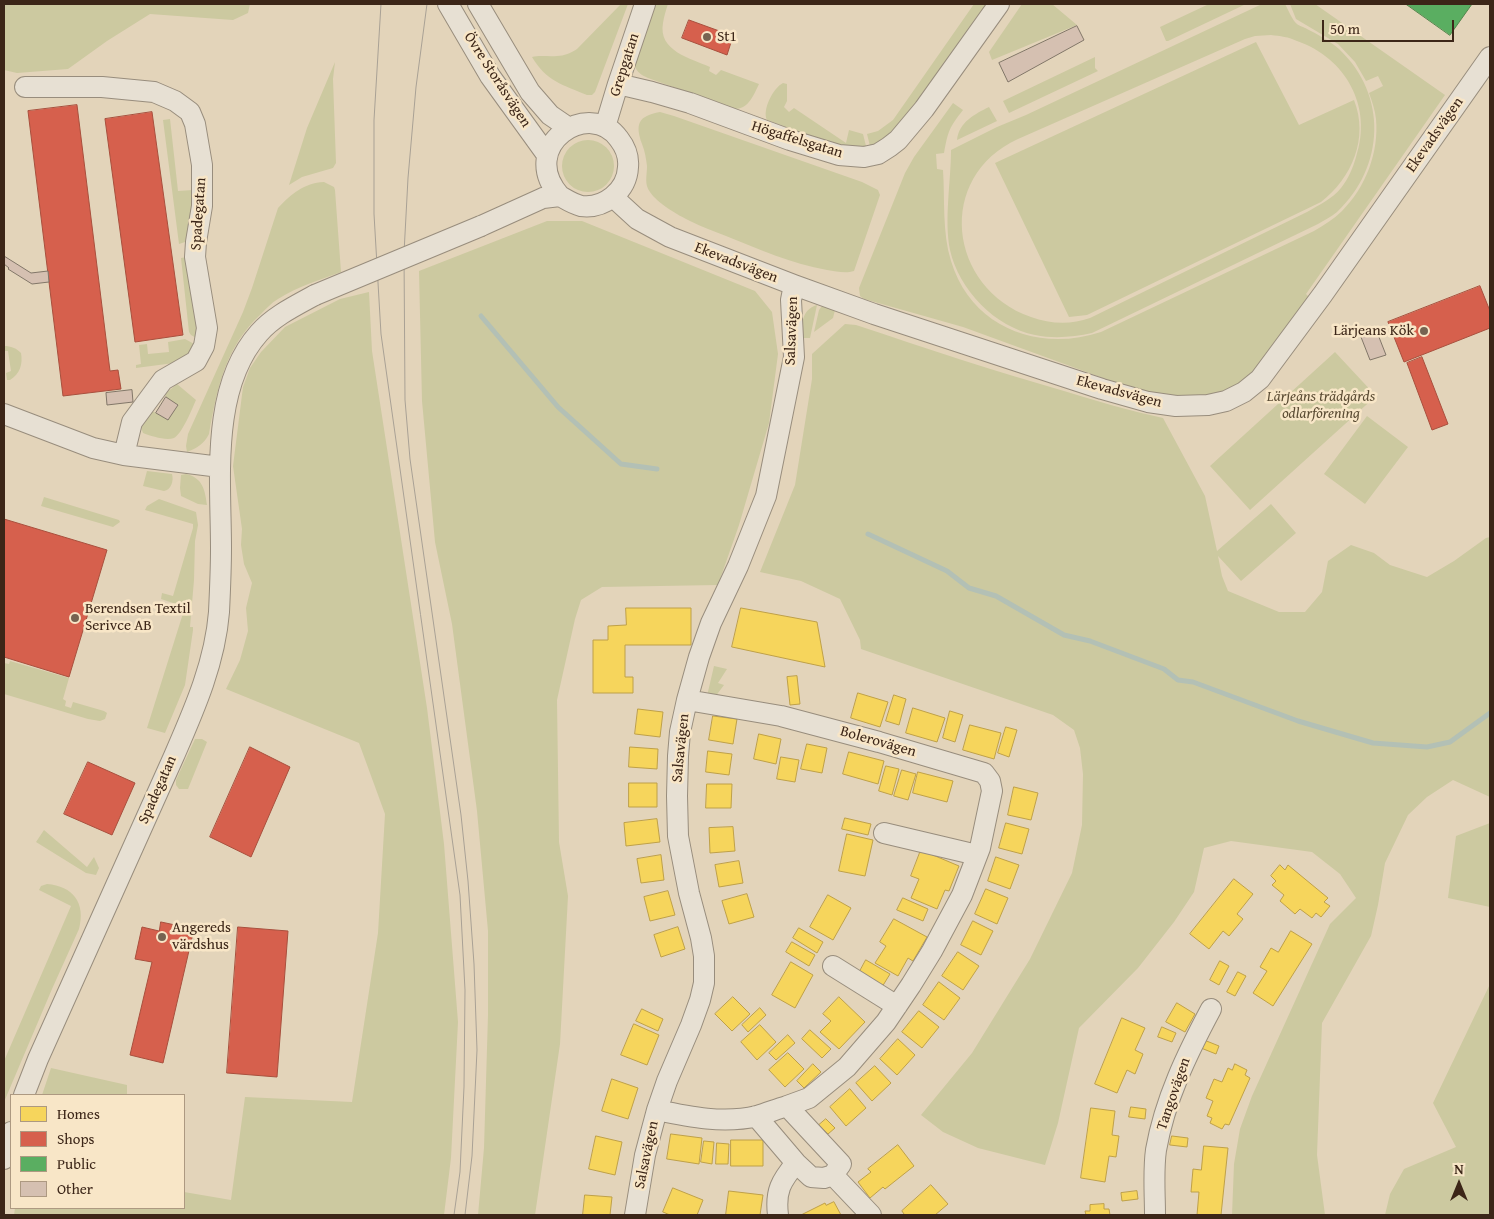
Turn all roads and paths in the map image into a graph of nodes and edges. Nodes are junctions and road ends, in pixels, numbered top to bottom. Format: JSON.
{"nodes":[{"id":1,"x":478,"y":4,"type":"edge"},
{"id":2,"x":645,"y":4,"type":"edge"},
{"id":3,"x":999,"y":4,"type":"edge"},
{"id":4,"x":452,"y":10,"type":"edge"},
{"id":5,"x":1490,"y":57,"type":"edge"},
{"id":6,"x":618,"y":84,"type":"junction"},
{"id":7,"x":25,"y":87,"type":"dead end"},
{"id":8,"x":569,"y":128,"type":"junction"},
{"id":9,"x":605,"y":128,"type":"junction"},
{"id":10,"x":547,"y":155,"type":"junction"},
{"id":11,"x":560,"y":196,"type":"junction"},
{"id":12,"x":613,"y":197,"type":"junction"},
{"id":13,"x":794,"y":285,"type":"junction"},
{"id":14,"x":4,"y":414,"type":"edge"},
{"id":15,"x":124,"y":455,"type":"junction"},
{"id":16,"x":220,"y":467,"type":"junction"},
{"id":17,"x":687,"y":700,"type":"junction"},
{"id":18,"x":884,"y":833,"type":"dead end"},
{"id":19,"x":977,"y":855,"type":"junction"},
{"id":20,"x":833,"y":966,"type":"dead end"},
{"id":21,"x":897,"y":1006,"type":"junction"},
{"id":22,"x":1211,"y":1009,"type":"dead end"},
{"id":23,"x":24,"y":1094,"type":"edge"},
{"id":24,"x":787,"y":1106,"type":"junction"},
{"id":25,"x":657,"y":1110,"type":"junction"},
{"id":26,"x":756,"y":1116,"type":"junction"},
{"id":27,"x":10,"y":1136,"type":"edge"},
{"id":28,"x":4,"y":1159,"type":"edge"},
{"id":29,"x":796,"y":1163,"type":"junction"},
{"id":30,"x":834,"y":1175,"type":"junction"},
{"id":31,"x":635,"y":1215,"type":"edge"},
{"id":32,"x":778,"y":1215,"type":"edge"},
{"id":33,"x":871,"y":1215,"type":"edge"},
{"id":34,"x":1154,"y":1215,"type":"edge"}],
"edges":[{"from":1,"to":8,"type":"street","name":"Övre Storåsvägen"},
{"from":2,"to":6,"type":"street","name":"Grepgatan"},
{"from":3,"to":6,"type":"street","name":"Högaffelsgatan"},
{"from":4,"to":10,"type":"street","name":"Övre Storåsvägen"},
{"from":5,"to":13,"type":"street","name":"Ekevadsvägen"},
{"from":6,"to":9,"type":"street","name":"Grepgatan"},
{"from":7,"to":15,"type":"street","name":"Spadegatan"},
{"from":8,"to":9,"type":"street"},
{"from":8,"to":10,"type":"street"},
{"from":9,"to":12,"type":"street"},
{"from":10,"to":11,"type":"street"},
{"from":11,"to":12,"type":"street"},
{"from":11,"to":16,"type":"street","name":"Spadegatan","bridge":true},
{"from":12,"to":13,"type":"street","name":"Ekevadsvägen"},
{"from":13,"to":17,"type":"street","name":"Salsavägen"},
{"from":14,"to":15,"type":"street"},
{"from":15,"to":16,"type":"street"},
{"from":16,"to":23,"type":"street","name":"Spadegatan"},
{"from":17,"to":19,"type":"street","name":"Bolerovägen"},
{"from":17,"to":25,"type":"street","name":"Salsavägen"},
{"from":18,"to":19,"type":"street"},
{"from":19,"to":21,"type":"street","name":"Bolerovägen"},
{"from":20,"to":21,"type":"street"},
{"from":21,"to":24,"type":"street","name":"Bolerovägen"},
{"from":22,"to":34,"type":"street","name":"Tangovägen"},
{"from":24,"to":26,"type":"street","name":"Bolerovägen"},
{"from":24,"to":30,"type":"street"},
{"from":25,"to":26,"type":"street","name":"Bolerovägen"},
{"from":25,"to":31,"type":"street","name":"Salsavägen"},
{"from":26,"to":29,"type":"street"},
{"from":27,"to":28,"type":"street"},
{"from":29,"to":30,"type":"street"},
{"from":29,"to":32,"type":"street"},
{"from":30,"to":33,"type":"street"}]}
